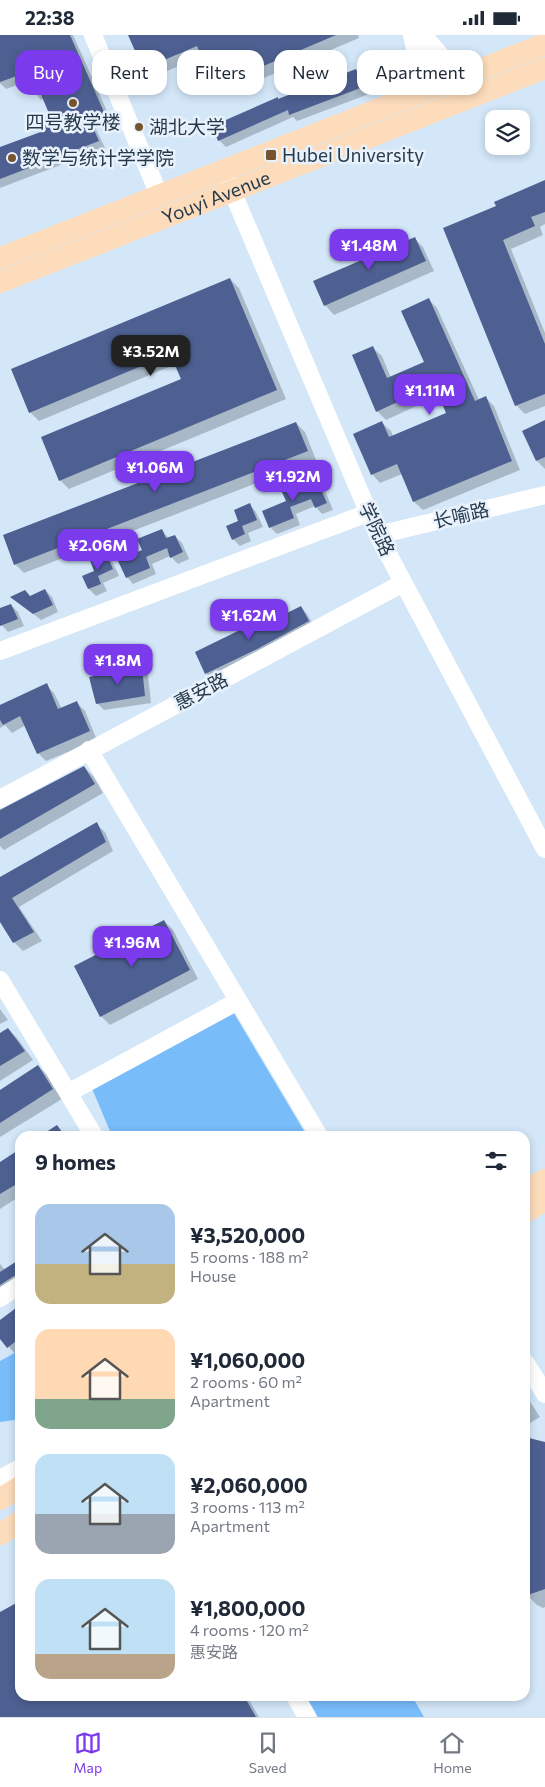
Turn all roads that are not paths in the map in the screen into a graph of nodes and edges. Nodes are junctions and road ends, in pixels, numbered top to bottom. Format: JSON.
{"nodes":[{"id":1,"x":93,"y":35,"type":"edge"},
{"id":2,"x":412,"y":35,"type":"edge"},
{"id":3,"x":423,"y":35,"type":"edge"},
{"id":4,"x":545,"y":44,"type":"edge"},
{"id":5,"x":415,"y":50,"type":"edge"},
{"id":6,"x":436,"y":50,"type":"edge"},
{"id":7,"x":483,"y":68,"type":"edge"},
{"id":8,"x":545,"y":68,"type":"edge"},
{"id":9,"x":411,"y":95,"type":"edge"},
{"id":10,"x":223,"y":170,"type":"junction"},
{"id":11,"x":232,"y":191,"type":"junction"},
{"id":12,"x":159,"y":195,"type":"junction"},
{"id":13,"x":0,"y":258,"type":"edge"},
{"id":14,"x":0,"y":282,"type":"edge"},
{"id":15,"x":545,"y":495,"type":"edge"},
{"id":16,"x":368,"y":513,"type":"junction"},
{"id":17,"x":378,"y":535,"type":"junction"},
{"id":18,"x":403,"y":583,"type":"junction"},
{"id":19,"x":0,"y":651,"type":"edge"},
{"id":20,"x":89,"y":751,"type":"junction"},
{"id":21,"x":0,"y":799,"type":"edge"},
{"id":22,"x":545,"y":849,"type":"edge"},
{"id":23,"x":0,"y":980,"type":"edge"},
{"id":24,"x":238,"y":1001,"type":"junction"},
{"id":25,"x":68,"y":1093,"type":"junction"},
{"id":26,"x":91,"y":1131,"type":"edge"},
{"id":27,"x":316,"y":1131,"type":"edge"},
{"id":28,"x":545,"y":1180,"type":"edge"},
{"id":29,"x":530,"y":1188,"type":"edge"},
{"id":30,"x":545,"y":1201,"type":"edge"},
{"id":31,"x":530,"y":1209,"type":"edge"},
{"id":32,"x":15,"y":1288,"type":"edge"},
{"id":33,"x":0,"y":1298,"type":"edge"},
{"id":34,"x":530,"y":1370,"type":"edge"},
{"id":35,"x":545,"y":1394,"type":"edge"},
{"id":36,"x":15,"y":1471,"type":"edge"},
{"id":37,"x":0,"y":1479,"type":"edge"},
{"id":38,"x":15,"y":1490,"type":"edge"},
{"id":39,"x":0,"y":1499,"type":"edge"},
{"id":40,"x":15,"y":1525,"type":"edge"},
{"id":41,"x":0,"y":1534,"type":"edge"},
{"id":42,"x":298,"y":1701,"type":"edge"},
{"id":43,"x":307,"y":1717,"type":"edge"}],
"edges":[{"from":1,"to":12,"type":"street"},
{"from":2,"to":5,"type":"street"},
{"from":3,"to":6,"type":"street"},
{"from":4,"to":7,"type":"main road","name":"Youyi Avenue"},
{"from":8,"to":11,"type":"main road","name":"Youyi Avenue"},
{"from":9,"to":10,"type":"main road","name":"Youyi Avenue"},
{"from":10,"to":11,"type":"street","name":"学院路"},
{"from":10,"to":12,"type":"main road","name":"Youyi Avenue"},
{"from":11,"to":14,"type":"main road","name":"Youyi Avenue"},
{"from":11,"to":16,"type":"street","name":"学院路"},
{"from":12,"to":13,"type":"main road","name":"Youyi Avenue"},
{"from":15,"to":17,"type":"street","name":"长喻路"},
{"from":16,"to":17,"type":"street","name":"学院路"},
{"from":16,"to":19,"type":"street"},
{"from":17,"to":18,"type":"street","name":"学院路"},
{"from":18,"to":20,"type":"street","name":"惠安路"},
{"from":18,"to":22,"type":"street","name":"学院路"},
{"from":20,"to":21,"type":"street","name":"惠安路"},
{"from":20,"to":24,"type":"street"},
{"from":23,"to":25,"type":"street"},
{"from":24,"to":25,"type":"street"},
{"from":24,"to":27,"type":"street"},
{"from":25,"to":26,"type":"street"},
{"from":28,"to":29,"type":"main road"},
{"from":30,"to":31,"type":"main road"},
{"from":32,"to":33,"type":"street"},
{"from":34,"to":35,"type":"street"},
{"from":36,"to":37,"type":"street"},
{"from":38,"to":39,"type":"main road"},
{"from":40,"to":41,"type":"main road"},
{"from":42,"to":43,"type":"street"}]}
